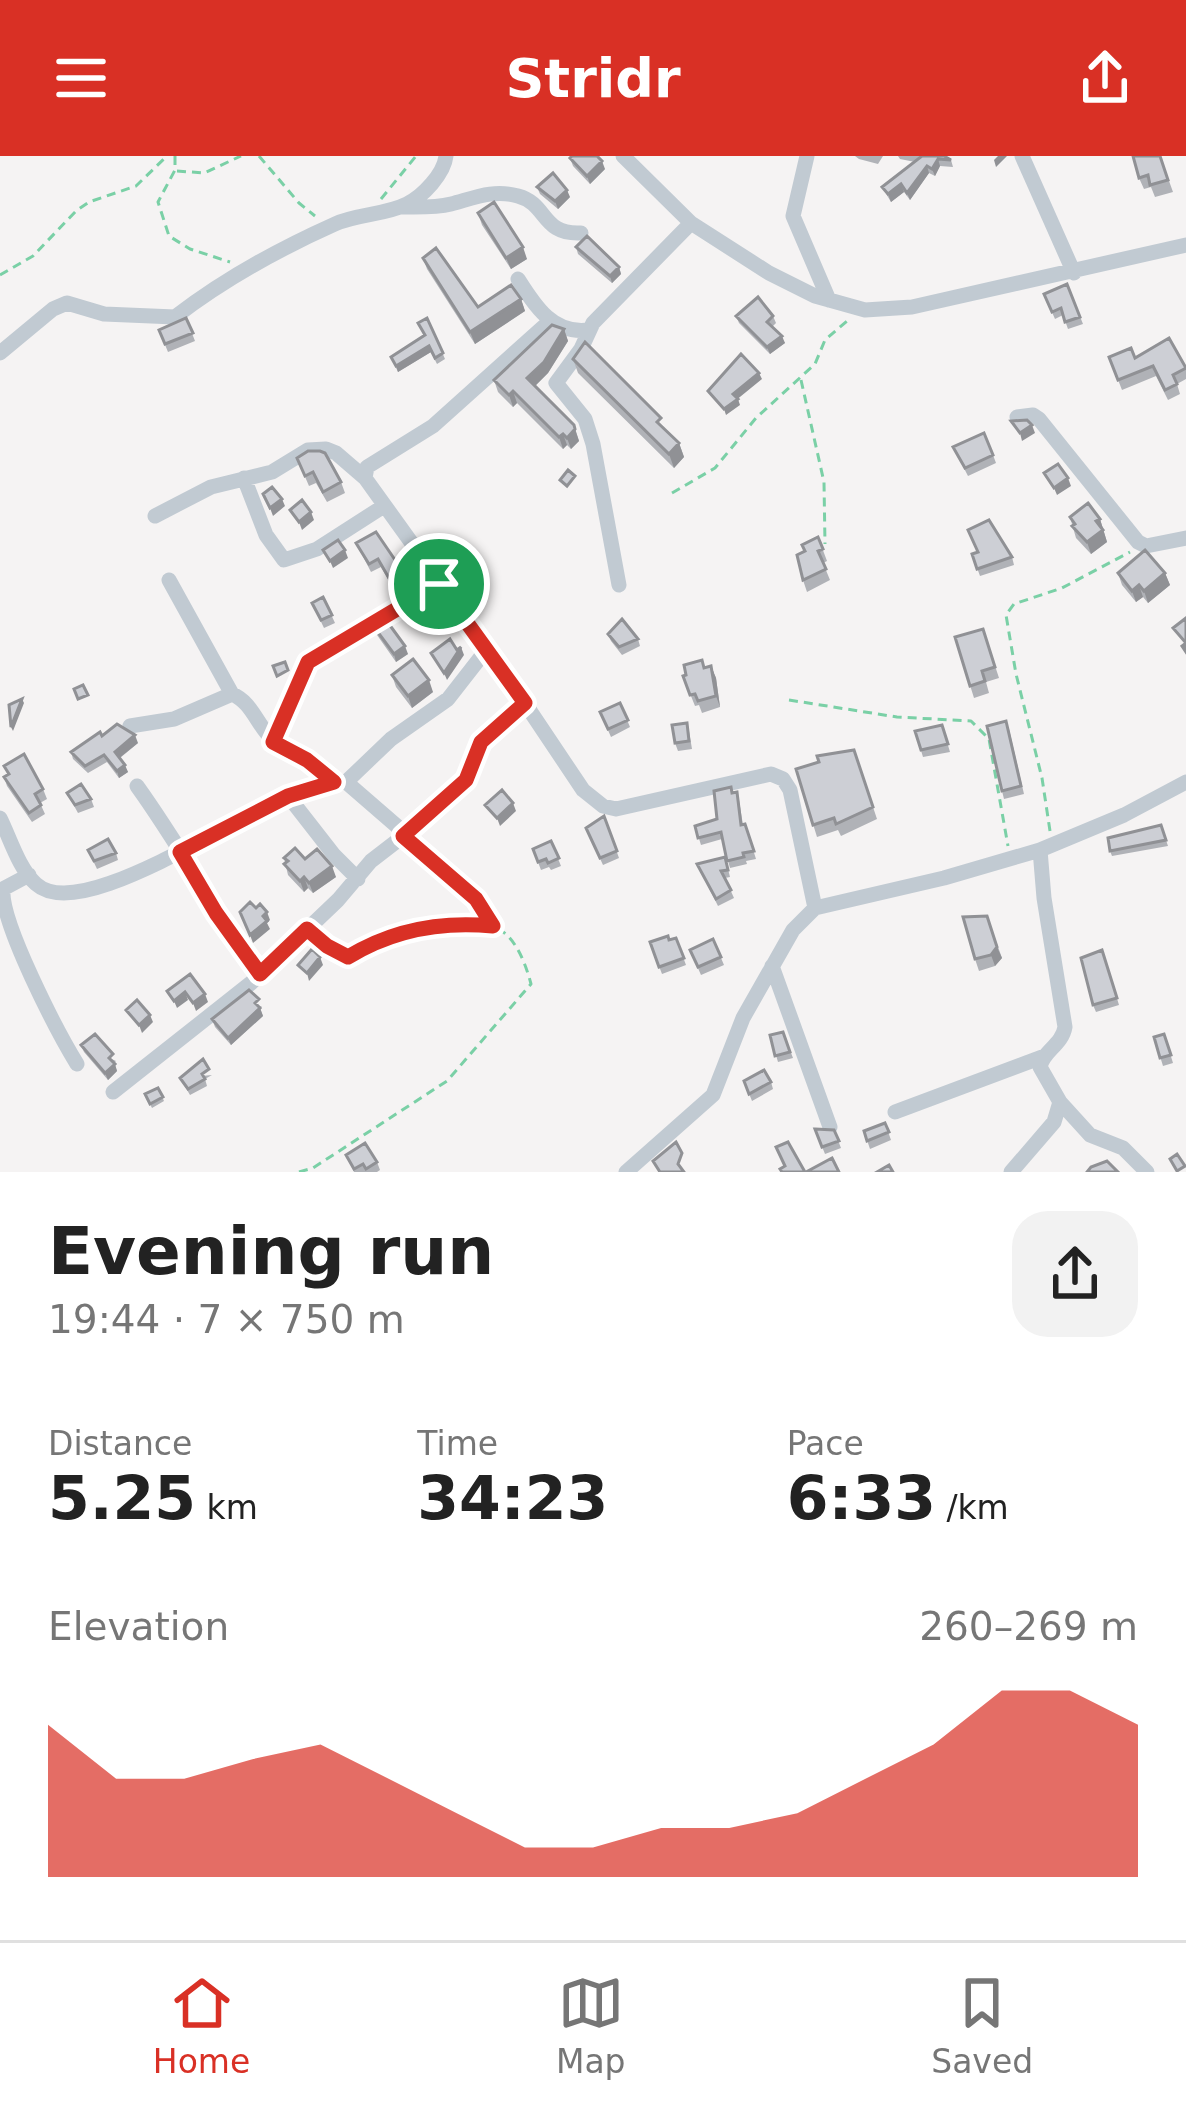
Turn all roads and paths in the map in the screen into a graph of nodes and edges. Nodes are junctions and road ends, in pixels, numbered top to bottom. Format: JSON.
{"nodes":[{"id":1,"x":167,"y":156,"type":"edge"},
{"id":2,"x":175,"y":156,"type":"edge"},
{"id":3,"x":241,"y":156,"type":"edge"},
{"id":4,"x":259,"y":156,"type":"edge"},
{"id":5,"x":416,"y":156,"type":"edge"},
{"id":6,"x":446,"y":156,"type":"edge"},
{"id":7,"x":623,"y":156,"type":"edge"},
{"id":8,"x":807,"y":156,"type":"edge"},
{"id":9,"x":1022,"y":156,"type":"edge"},
{"id":10,"x":176,"y":170,"type":"junction"},
{"id":11,"x":399,"y":207,"type":"junction"},
{"id":12,"x":368,"y":213,"type":"junction"},
{"id":13,"x":338,"y":222,"type":"junction"},
{"id":14,"x":691,"y":223,"type":"junction"},
{"id":15,"x":581,"y":233,"type":"dead end"},
{"id":16,"x":1186,"y":245,"type":"edge"},
{"id":17,"x":254,"y":266,"type":"junction"},
{"id":18,"x":1074,"y":272,"type":"junction"},
{"id":19,"x":0,"y":275,"type":"edge"},
{"id":20,"x":518,"y":279,"type":"dead end"},
{"id":21,"x":829,"y":300,"type":"junction"},
{"id":22,"x":866,"y":310,"type":"junction"},
{"id":23,"x":550,"y":320,"type":"junction"},
{"id":24,"x":589,"y":330,"type":"junction"},
{"id":25,"x":0,"y":353,"type":"edge"},
{"id":26,"x":800,"y":379,"type":"junction"},
{"id":27,"x":1017,"y":417,"type":"edge"},
{"id":28,"x":244,"y":478,"type":"junction"},
{"id":29,"x":364,"y":478,"type":"junction"},
{"id":30,"x":672,"y":493,"type":"dead end"},
{"id":31,"x":384,"y":506,"type":"junction"},
{"id":32,"x":155,"y":516,"type":"dead end"},
{"id":33,"x":1186,"y":538,"type":"edge"},
{"id":34,"x":825,"y":544,"type":"edge"},
{"id":35,"x":1143,"y":544,"type":"junction"},
{"id":36,"x":169,"y":580,"type":"dead end"},
{"id":37,"x":439,"y":584,"type":"junction"},
{"id":38,"x":619,"y":585,"type":"dead end"},
{"id":39,"x":487,"y":649,"type":"junction"},
{"id":40,"x":232,"y":694,"type":"junction"},
{"id":41,"x":789,"y":700,"type":"dead end"},
{"id":42,"x":525,"y":703,"type":"junction"},
{"id":43,"x":130,"y":726,"type":"edge"},
{"id":44,"x":273,"y":742,"type":"junction"},
{"id":45,"x":340,"y":782,"type":"junction"},
{"id":46,"x":1186,"y":782,"type":"edge"},
{"id":47,"x":137,"y":786,"type":"dead end"},
{"id":48,"x":288,"y":796,"type":"junction"},
{"id":49,"x":0,"y":818,"type":"edge"},
{"id":50,"x":405,"y":835,"type":"junction"},
{"id":51,"x":1046,"y":847,"type":"junction"},
{"id":52,"x":180,"y":852,"type":"junction"},
{"id":53,"x":1011,"y":860,"type":"dead end"},
{"id":54,"x":29,"y":875,"type":"junction"},
{"id":55,"x":358,"y":879,"type":"junction"},
{"id":56,"x":815,"y":908,"type":"junction"},
{"id":57,"x":493,"y":926,"type":"junction"},
{"id":58,"x":307,"y":929,"type":"junction"},
{"id":59,"x":772,"y":966,"type":"junction"},
{"id":60,"x":260,"y":974,"type":"junction"},
{"id":61,"x":1042,"y":1058,"type":"junction"},
{"id":62,"x":77,"y":1064,"type":"dead end"},
{"id":63,"x":113,"y":1092,"type":"dead end"},
{"id":64,"x":1060,"y":1102,"type":"junction"},
{"id":65,"x":896,"y":1112,"type":"dead end"},
{"id":66,"x":830,"y":1127,"type":"edge"},
{"id":67,"x":313,"y":1170,"type":"edge"},
{"id":68,"x":299,"y":1172,"type":"edge"},
{"id":69,"x":626,"y":1172,"type":"edge"},
{"id":70,"x":1010,"y":1172,"type":"edge"},
{"id":71,"x":1148,"y":1172,"type":"edge"}],
"edges":[{"from":1,"to":19,"type":"path"},
{"from":2,"to":10,"type":"path"},
{"from":3,"to":10,"type":"path"},
{"from":4,"to":13,"type":"path"},
{"from":5,"to":12,"type":"path"},
{"from":6,"to":11,"type":"street"},
{"from":7,"to":14,"type":"street"},
{"from":8,"to":21,"type":"street"},
{"from":9,"to":18,"type":"street"},
{"from":10,"to":17,"type":"path"},
{"from":11,"to":12,"type":"street"},
{"from":11,"to":15,"type":"street"},
{"from":12,"to":13,"type":"street"},
{"from":13,"to":17,"type":"street"},
{"from":14,"to":21,"type":"street"},
{"from":14,"to":24,"type":"street"},
{"from":16,"to":18,"type":"street"},
{"from":17,"to":25,"type":"street"},
{"from":18,"to":22,"type":"street"},
{"from":20,"to":23,"type":"street"},
{"from":21,"to":22,"type":"street"},
{"from":22,"to":26,"type":"path"},
{"from":23,"to":24,"type":"street"},
{"from":23,"to":29,"type":"street"},
{"from":24,"to":38,"type":"street"},
{"from":26,"to":30,"type":"path"},
{"from":26,"to":34,"type":"path"},
{"from":27,"to":35,"type":"street"},
{"from":28,"to":29,"type":"street"},
{"from":28,"to":31,"type":"street"},
{"from":28,"to":32,"type":"street"},
{"from":29,"to":31,"type":"street"},
{"from":31,"to":37,"type":"street"},
{"from":33,"to":35,"type":"street"},
{"from":35,"to":51,"type":"path"},
{"from":36,"to":40,"type":"street"},
{"from":37,"to":39,"type":"street"},
{"from":37,"to":44,"type":"street"},
{"from":39,"to":42,"type":"street"},
{"from":39,"to":45,"type":"street"},
{"from":40,"to":43,"type":"street"},
{"from":40,"to":44,"type":"street"},
{"from":41,"to":53,"type":"path"},
{"from":42,"to":50,"type":"street"},
{"from":42,"to":56,"type":"street"},
{"from":44,"to":45,"type":"street"},
{"from":45,"to":48,"type":"street"},
{"from":45,"to":50,"type":"street"},
{"from":46,"to":51,"type":"street"},
{"from":47,"to":52,"type":"street"},
{"from":48,"to":52,"type":"street"},
{"from":48,"to":55,"type":"street"},
{"from":49,"to":54,"type":"street"},
{"from":50,"to":55,"type":"street"},
{"from":50,"to":57,"type":"path"},
{"from":51,"to":56,"type":"street"},
{"from":51,"to":61,"type":"street"},
{"from":52,"to":54,"type":"street"},
{"from":52,"to":60,"type":"street"},
{"from":54,"to":62,"type":"street"},
{"from":55,"to":58,"type":"street"},
{"from":56,"to":59,"type":"street"},
{"from":57,"to":58,"type":"path"},
{"from":57,"to":67,"type":"path"},
{"from":58,"to":60,"type":"street"},
{"from":59,"to":66,"type":"street"},
{"from":59,"to":69,"type":"street"},
{"from":60,"to":63,"type":"street"},
{"from":61,"to":64,"type":"street"},
{"from":61,"to":65,"type":"street"},
{"from":64,"to":70,"type":"street"},
{"from":64,"to":71,"type":"street"},
{"from":67,"to":68,"type":"path"}]}
